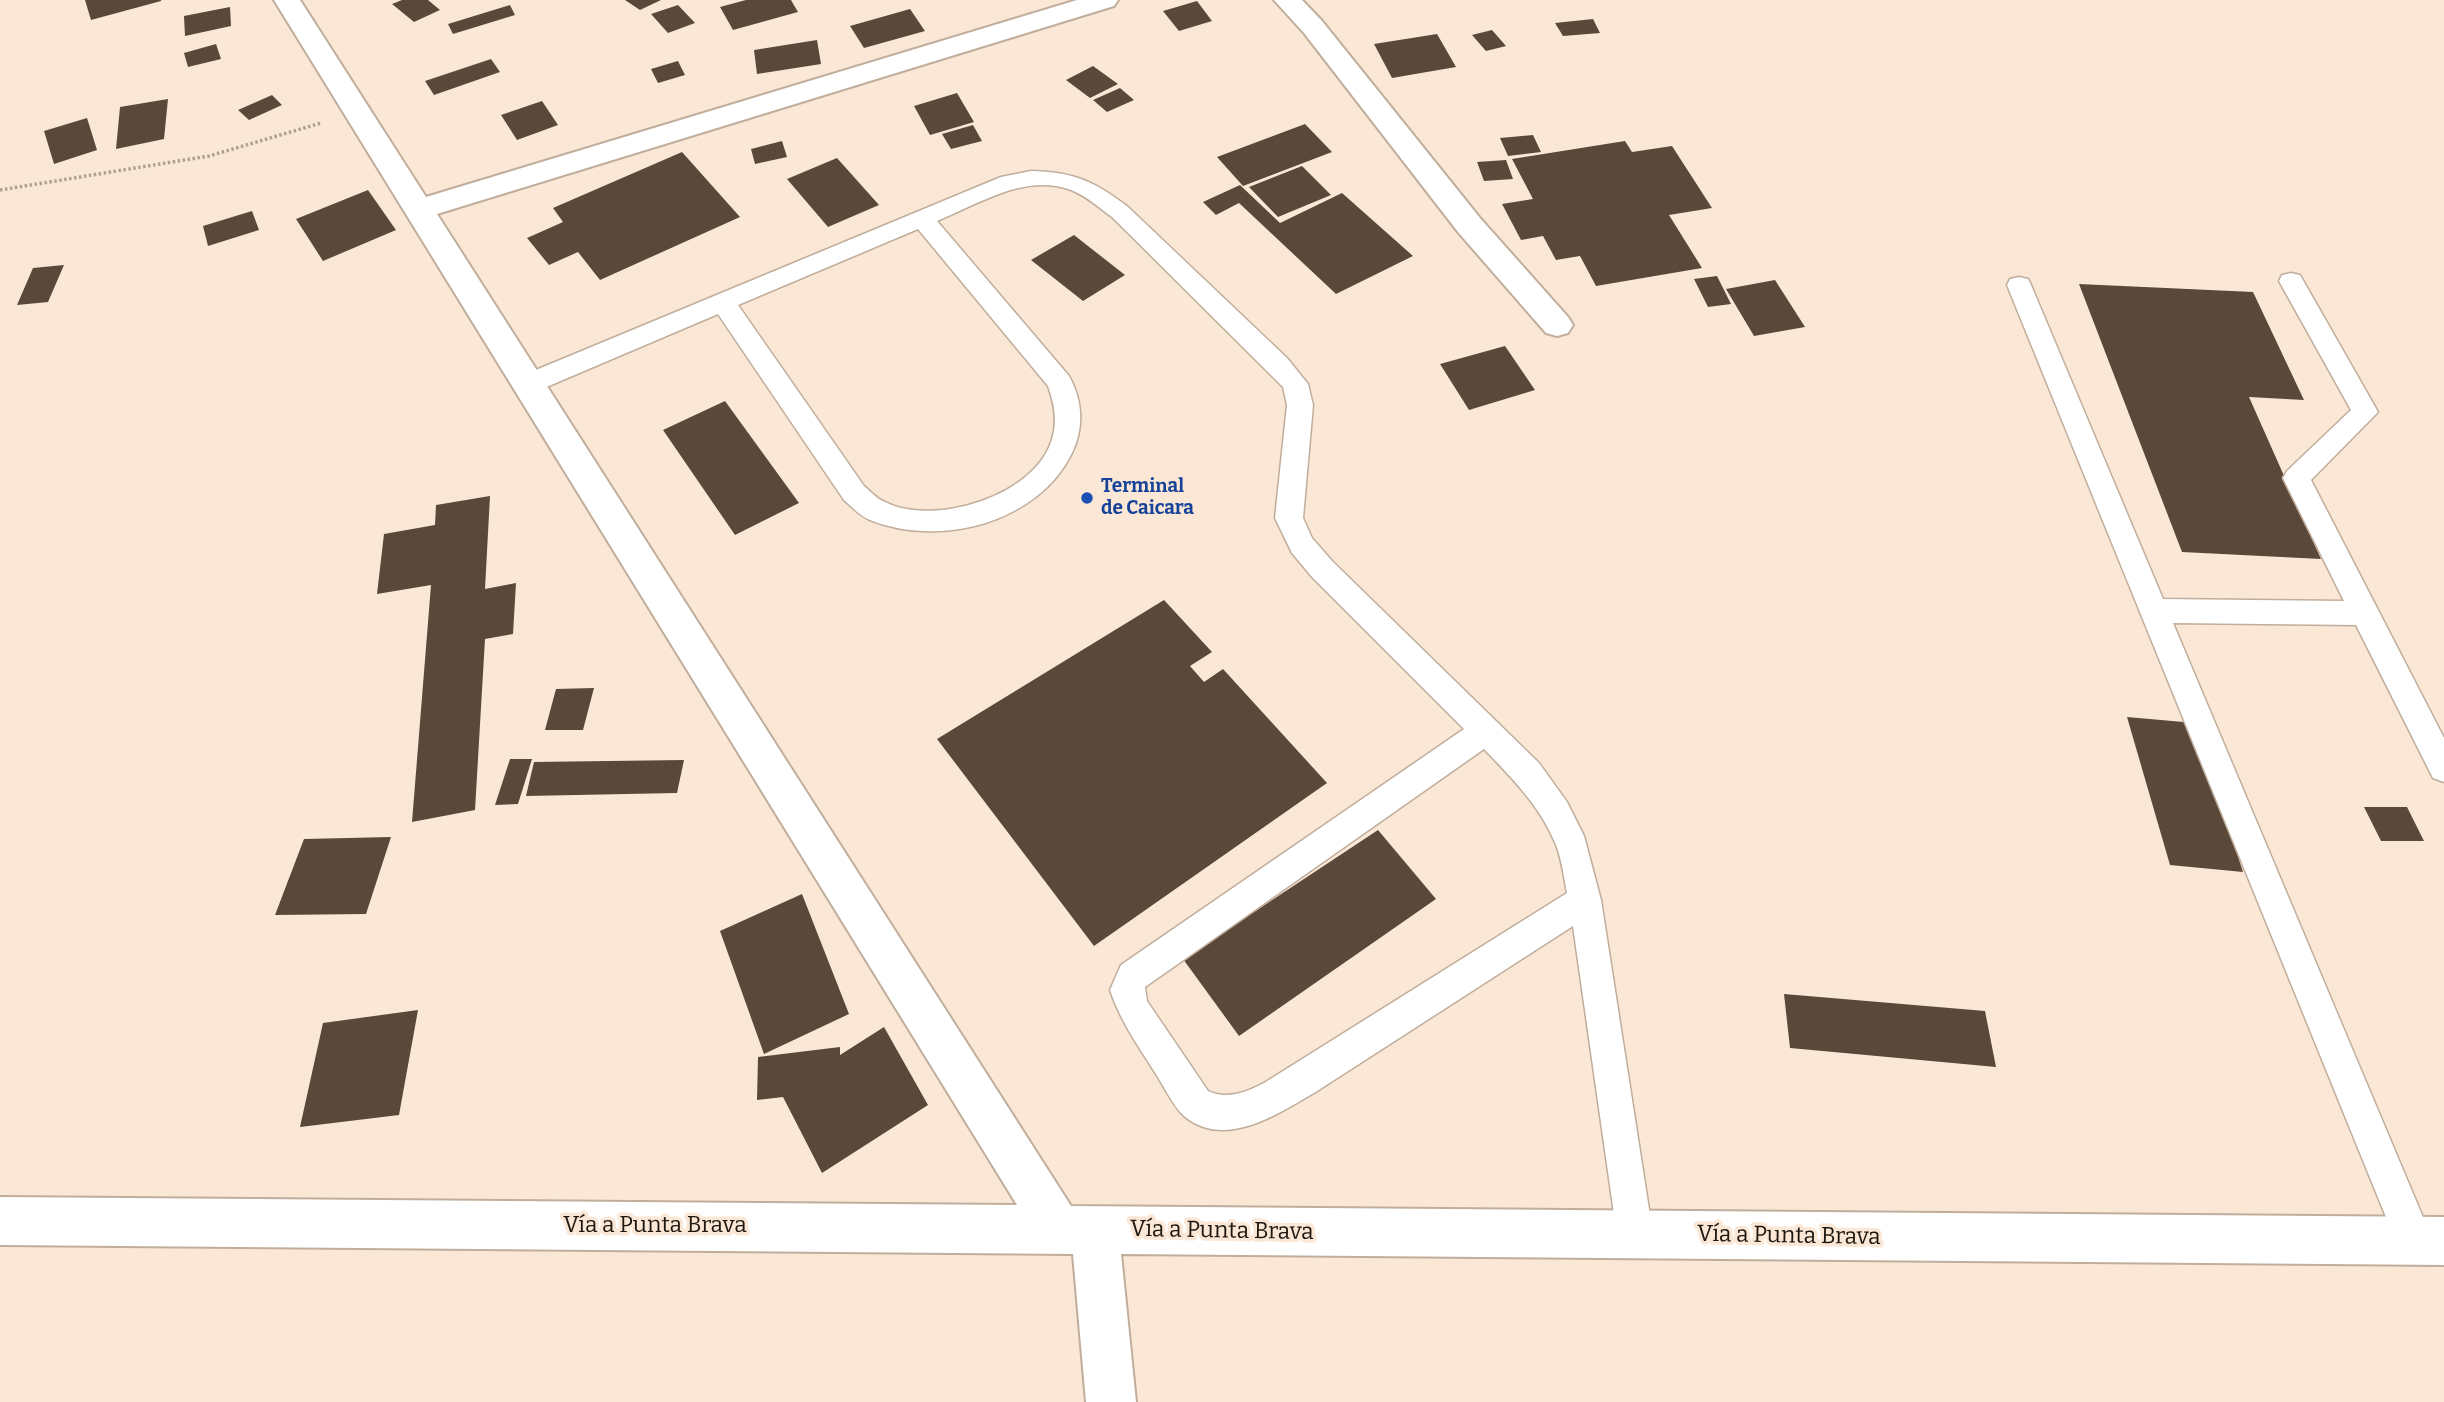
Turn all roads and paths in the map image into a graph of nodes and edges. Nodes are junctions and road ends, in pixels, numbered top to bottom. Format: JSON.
{"nodes":[{"id":1,"x":287,"y":0,"type":"edge"},
{"id":2,"x":1105,"y":0,"type":"edge"},
{"id":3,"x":1287,"y":0,"type":"edge"},
{"id":4,"x":356,"y":109,"type":"junction"},
{"id":5,"x":0,"y":190,"type":"edge"},
{"id":6,"x":419,"y":209,"type":"junction"},
{"id":7,"x":922,"y":218,"type":"junction"},
{"id":8,"x":2291,"y":281,"type":"dead end"},
{"id":9,"x":2019,"y":285,"type":"dead end"},
{"id":10,"x":723,"y":302,"type":"junction"},
{"id":11,"x":1557,"y":325,"type":"dead end"},
{"id":12,"x":528,"y":384,"type":"junction"},
{"id":13,"x":2154,"y":611,"type":"junction"},
{"id":14,"x":2364,"y":613,"type":"junction"},
{"id":15,"x":1486,"y":731,"type":"junction"},
{"id":16,"x":2444,"y":768,"type":"edge"},
{"id":17,"x":1585,"y":900,"type":"junction"},
{"id":18,"x":0,"y":1221,"type":"edge"},
{"id":19,"x":1077,"y":1229,"type":"junction"},
{"id":20,"x":1635,"y":1235,"type":"junction"},
{"id":21,"x":2429,"y":1241,"type":"edge"},
{"id":22,"x":1111,"y":1402,"type":"edge"}],
"edges":[{"from":1,"to":4,"type":"street"},
{"from":2,"to":6,"type":"street"},
{"from":3,"to":11,"type":"street"},
{"from":4,"to":5,"type":"path"},
{"from":4,"to":6,"type":"street"},
{"from":6,"to":12,"type":"street"},
{"from":7,"to":10,"type":"lane"},
{"from":7,"to":10,"type":"lane"},
{"from":7,"to":15,"type":"lane"},
{"from":8,"to":14,"type":"lane"},
{"from":9,"to":13,"type":"lane"},
{"from":10,"to":12,"type":"lane"},
{"from":12,"to":19,"type":"street"},
{"from":13,"to":14,"type":"lane"},
{"from":13,"to":21,"type":"lane"},
{"from":14,"to":16,"type":"lane"},
{"from":15,"to":17,"type":"lane"},
{"from":15,"to":17,"type":"lane"},
{"from":17,"to":20,"type":"lane"},
{"from":18,"to":19,"type":"street","name":"Vía a Punta Brava"},
{"from":19,"to":20,"type":"street","name":"Vía a Punta Brava"},
{"from":19,"to":22,"type":"street"},
{"from":20,"to":21,"type":"street","name":"Vía a Punta Brava"}]}
